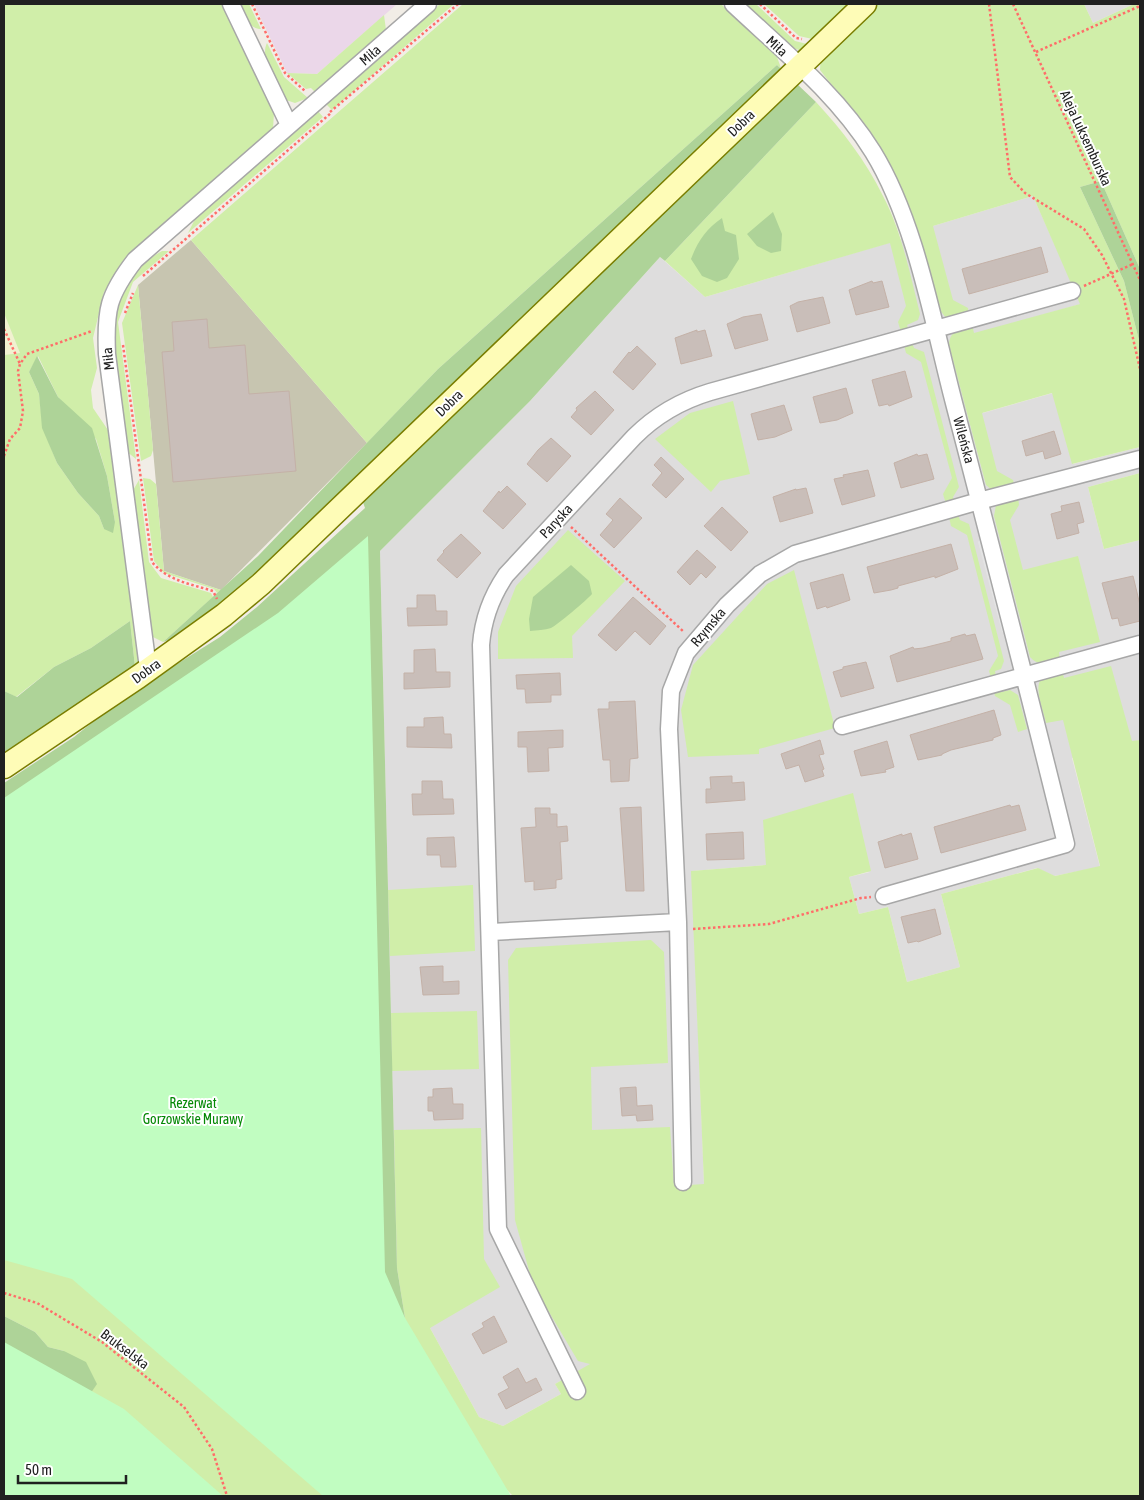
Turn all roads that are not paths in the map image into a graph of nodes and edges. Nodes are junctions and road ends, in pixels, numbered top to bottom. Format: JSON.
{"nodes":[{"id":1,"x":231,"y":4,"type":"edge"},
{"id":2,"x":428,"y":4,"type":"edge"},
{"id":3,"x":733,"y":4,"type":"edge"},
{"id":4,"x":865,"y":4,"type":"edge"},
{"id":5,"x":800,"y":67,"type":"junction"},
{"id":6,"x":289,"y":125,"type":"junction"},
{"id":7,"x":1072,"y":292,"type":"road end"},
{"id":8,"x":935,"y":330,"type":"junction"},
{"id":9,"x":1140,"y":459,"type":"edge"},
{"id":10,"x":979,"y":501,"type":"junction"},
{"id":11,"x":1140,"y":644,"type":"edge"},
{"id":12,"x":148,"y":668,"type":"junction"},
{"id":13,"x":1025,"y":674,"type":"junction"},
{"id":14,"x":842,"y":726,"type":"dead end"},
{"id":15,"x":4,"y":767,"type":"edge"},
{"id":16,"x":884,"y":896,"type":"road end"},
{"id":17,"x":678,"y":926,"type":"junction"},
{"id":18,"x":491,"y":932,"type":"junction"},
{"id":19,"x":683,"y":1182,"type":"dead end"},
{"id":20,"x":577,"y":1391,"type":"dead end"}],
"edges":[{"from":1,"to":6,"type":"street"},
{"from":2,"to":6,"type":"street","name":"Miła"},
{"from":3,"to":5,"type":"street","name":"Miła"},
{"from":4,"to":5,"type":"street","name":"Dobra"},
{"from":5,"to":8,"type":"street","name":"Wileńska"},
{"from":5,"to":12,"type":"street","name":"Dobra"},
{"from":6,"to":12,"type":"street","name":"Miła"},
{"from":7,"to":8,"type":"street","name":"Paryska"},
{"from":8,"to":10,"type":"street","name":"Wileńska"},
{"from":8,"to":18,"type":"street","name":"Paryska"},
{"from":9,"to":10,"type":"street","name":"Rzymska"},
{"from":10,"to":13,"type":"street","name":"Wileńska"},
{"from":10,"to":17,"type":"street","name":"Rzymska"},
{"from":11,"to":13,"type":"street"},
{"from":12,"to":15,"type":"street","name":"Dobra"},
{"from":13,"to":14,"type":"street"},
{"from":13,"to":16,"type":"street","name":"Wileńska"},
{"from":17,"to":18,"type":"street"},
{"from":17,"to":19,"type":"street","name":"Rzymska"},
{"from":18,"to":20,"type":"street","name":"Paryska"}]}
